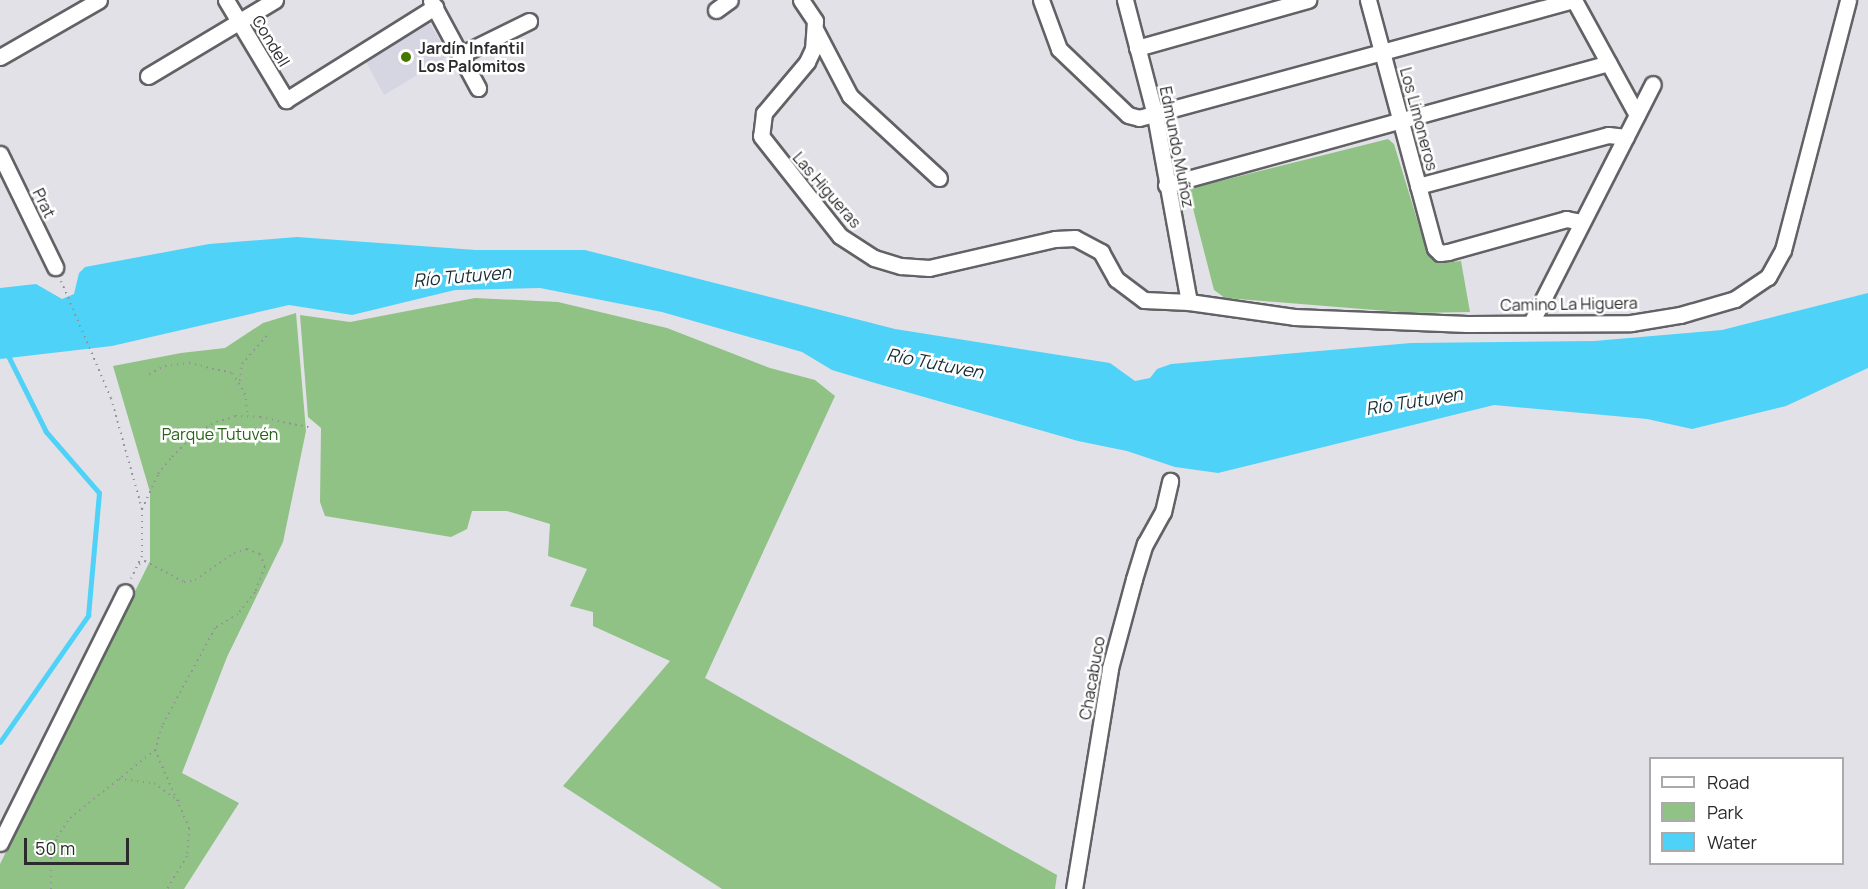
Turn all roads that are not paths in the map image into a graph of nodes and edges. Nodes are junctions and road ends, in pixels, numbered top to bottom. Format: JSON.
{"nodes":[{"id":1,"x":99,"y":0,"type":"edge"},
{"id":2,"x":226,"y":0,"type":"edge"},
{"id":3,"x":275,"y":0,"type":"edge"},
{"id":4,"x":730,"y":0,"type":"edge"},
{"id":5,"x":801,"y":0,"type":"edge"},
{"id":6,"x":1041,"y":0,"type":"edge"},
{"id":7,"x":1125,"y":0,"type":"edge"},
{"id":8,"x":1308,"y":0,"type":"edge"},
{"id":9,"x":1368,"y":0,"type":"edge"},
{"id":10,"x":1573,"y":0,"type":"edge"},
{"id":11,"x":1848,"y":0,"type":"edge"},
{"id":12,"x":433,"y":4,"type":"edge"},
{"id":13,"x":716,"y":10,"type":"dead end"},
{"id":14,"x":238,"y":20,"type":"junction"},
{"id":15,"x":529,"y":21,"type":"dead end"},
{"id":16,"x":816,"y":31,"type":"junction"},
{"id":17,"x":1137,"y":48,"type":"junction"},
{"id":18,"x":1383,"y":52,"type":"junction"},
{"id":19,"x":460,"y":55,"type":"junction"},
{"id":20,"x":0,"y":57,"type":"edge"},
{"id":21,"x":1608,"y":63,"type":"junction"},
{"id":22,"x":148,"y":76,"type":"dead end"},
{"id":23,"x":1653,"y":84,"type":"dead end"},
{"id":24,"x":478,"y":88,"type":"dead end"},
{"id":25,"x":1155,"y":115,"type":"junction"},
{"id":26,"x":1637,"y":115,"type":"junction"},
{"id":27,"x":1400,"y":120,"type":"junction"},
{"id":28,"x":1626,"y":137,"type":"junction"},
{"id":29,"x":0,"y":154,"type":"edge"},
{"id":30,"x":939,"y":178,"type":"dead end"},
{"id":31,"x":1167,"y":185,"type":"junction"},
{"id":32,"x":1418,"y":186,"type":"junction"},
{"id":33,"x":1582,"y":222,"type":"junction"},
{"id":34,"x":55,"y":267,"type":"road end"},
{"id":35,"x":1116,"y":279,"type":"joint"},
{"id":36,"x":1189,"y":302,"type":"junction"},
{"id":37,"x":1531,"y":323,"type":"junction"},
{"id":38,"x":1170,"y":481,"type":"dead end"},
{"id":39,"x":125,"y":592,"type":"road end"},
{"id":40,"x":0,"y":843,"type":"edge"},
{"id":41,"x":1074,"y":889,"type":"edge"}],
"edges":[{"from":1,"to":20,"type":"street"},
{"from":2,"to":14,"type":"street","name":"Condell"},
{"from":3,"to":14,"type":"street"},
{"from":4,"to":13,"type":"street"},
{"from":5,"to":16,"type":"street"},
{"from":6,"to":25,"type":"street"},
{"from":7,"to":17,"type":"street","name":"Edmundo Muñoz"},
{"from":8,"to":17,"type":"street"},
{"from":9,"to":18,"type":"street","name":"Los Limoneros"},
{"from":10,"to":18,"type":"street"},
{"from":10,"to":21,"type":"street"},
{"from":11,"to":37,"type":"street","name":"Camino La Higuera"},
{"from":12,"to":14,"type":"street","name":"Condell"},
{"from":12,"to":19,"type":"street"},
{"from":14,"to":22,"type":"street"},
{"from":15,"to":19,"type":"street"},
{"from":16,"to":30,"type":"street"},
{"from":16,"to":35,"type":"street","name":"Las Higueras"},
{"from":17,"to":25,"type":"street","name":"Edmundo Muñoz"},
{"from":18,"to":25,"type":"street"},
{"from":18,"to":27,"type":"street","name":"Los Limoneros"},
{"from":19,"to":24,"type":"street"},
{"from":21,"to":26,"type":"street"},
{"from":21,"to":27,"type":"street"},
{"from":23,"to":26,"type":"street"},
{"from":25,"to":31,"type":"street","name":"Edmundo Muñoz"},
{"from":26,"to":28,"type":"street"},
{"from":27,"to":31,"type":"street"},
{"from":27,"to":32,"type":"street","name":"Los Limoneros"},
{"from":28,"to":32,"type":"street"},
{"from":28,"to":33,"type":"street"},
{"from":29,"to":34,"type":"street","name":"Prat"},
{"from":31,"to":36,"type":"street","name":"Edmundo Muñoz"},
{"from":32,"to":33,"type":"street","name":"Los Limoneros"},
{"from":33,"to":37,"type":"street"},
{"from":35,"to":36,"type":"street","name":"Camino La Higuera"},
{"from":36,"to":37,"type":"street","name":"Camino La Higuera"},
{"from":38,"to":41,"type":"street","name":"Chacabuco"},
{"from":39,"to":40,"type":"street"}]}
